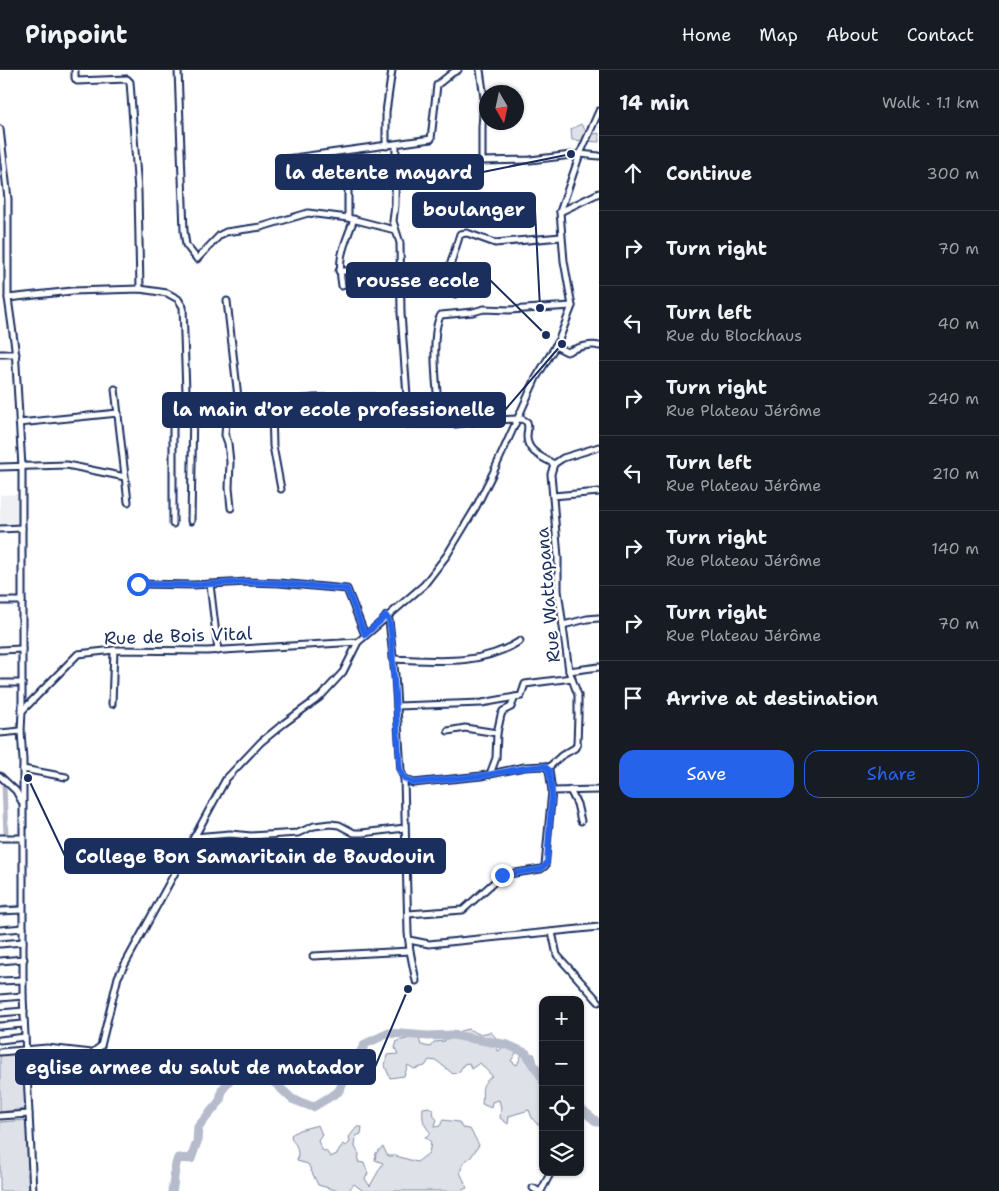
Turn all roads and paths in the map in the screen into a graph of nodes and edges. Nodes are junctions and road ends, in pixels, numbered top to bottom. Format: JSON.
{"nodes":[{"id":1,"x":75,"y":70,"type":"edge"},
{"id":2,"x":178,"y":70,"type":"edge"},
{"id":3,"x":392,"y":70,"type":"edge"},
{"id":4,"x":458,"y":70,"type":"edge"},
{"id":5,"x":480,"y":70,"type":"edge"},
{"id":6,"x":483,"y":85,"type":"edge"},
{"id":7,"x":599,"y":111,"type":"edge"},
{"id":8,"x":0,"y":129,"type":"edge"},
{"id":9,"x":482,"y":130,"type":"edge"},
{"id":10,"x":396,"y":144,"type":"junction"},
{"id":11,"x":386,"y":146,"type":"junction"},
{"id":12,"x":580,"y":154,"type":"junction"},
{"id":13,"x":599,"y":156,"type":"edge"},
{"id":14,"x":279,"y":160,"type":"dead end"},
{"id":15,"x":348,"y":184,"type":"dead end"},
{"id":16,"x":599,"y":192,"type":"edge"},
{"id":17,"x":560,"y":212,"type":"junction"},
{"id":18,"x":351,"y":219,"type":"junction"},
{"id":19,"x":395,"y":230,"type":"junction"},
{"id":20,"x":561,"y":237,"type":"junction"},
{"id":21,"x":339,"y":271,"type":"junction"},
{"id":22,"x":400,"y":271,"type":"junction"},
{"id":23,"x":342,"y":286,"type":"dead end"},
{"id":24,"x":140,"y":289,"type":"junction"},
{"id":25,"x":455,"y":294,"type":"dead end"},
{"id":26,"x":8,"y":298,"type":"junction"},
{"id":27,"x":227,"y":301,"type":"dead end"},
{"id":28,"x":572,"y":306,"type":"junction"},
{"id":29,"x":555,"y":346,"type":"junction"},
{"id":30,"x":599,"y":346,"type":"edge"},
{"id":31,"x":0,"y":354,"type":"edge"},
{"id":32,"x":16,"y":354,"type":"junction"},
{"id":33,"x":115,"y":389,"type":"dead end"},
{"id":34,"x":274,"y":402,"type":"junction"},
{"id":35,"x":188,"y":404,"type":"junction"},
{"id":36,"x":239,"y":406,"type":"junction"},
{"id":37,"x":227,"y":407,"type":"junction"},
{"id":38,"x":193,"y":408,"type":"junction"},
{"id":39,"x":118,"y":413,"type":"junction"},
{"id":40,"x":517,"y":419,"type":"junction"},
{"id":41,"x":19,"y":423,"type":"junction"},
{"id":42,"x":440,"y":423,"type":"junction"},
{"id":43,"x":409,"y":424,"type":"junction"},
{"id":44,"x":599,"y":447,"type":"edge"},
{"id":45,"x":554,"y":464,"type":"junction"},
{"id":46,"x":22,"y":467,"type":"junction"},
{"id":47,"x":0,"y":468,"type":"edge"},
{"id":48,"x":125,"y":478,"type":"junction"},
{"id":49,"x":281,"y":489,"type":"dead end"},
{"id":50,"x":599,"y":492,"type":"edge"},
{"id":51,"x":553,"y":496,"type":"junction"},
{"id":52,"x":128,"y":502,"type":"dead end"},
{"id":53,"x":231,"y":508,"type":"dead end"},
{"id":54,"x":191,"y":521,"type":"dead end"},
{"id":55,"x":173,"y":524,"type":"dead end"},
{"id":56,"x":0,"y":528,"type":"edge"},
{"id":57,"x":22,"y":528,"type":"junction"},
{"id":58,"x":138,"y":584,"type":"dead end"},
{"id":59,"x":210,"y":584,"type":"junction"},
{"id":60,"x":0,"y":601,"type":"edge"},
{"id":61,"x":22,"y":601,"type":"junction"},
{"id":62,"x":386,"y":616,"type":"junction"},
{"id":63,"x":599,"y":618,"type":"edge"},
{"id":64,"x":563,"y":625,"type":"junction"},
{"id":65,"x":365,"y":635,"type":"junction"},
{"id":66,"x":520,"y":641,"type":"dead end"},
{"id":67,"x":358,"y":642,"type":"junction"},
{"id":68,"x":22,"y":649,"type":"junction"},
{"id":69,"x":0,"y":650,"type":"edge"},
{"id":70,"x":114,"y":650,"type":"junction"},
{"id":71,"x":218,"y":651,"type":"junction"},
{"id":72,"x":393,"y":659,"type":"junction"},
{"id":73,"x":599,"y":667,"type":"edge"},
{"id":74,"x":569,"y":671,"type":"junction"},
{"id":75,"x":572,"y":678,"type":"junction"},
{"id":76,"x":0,"y":683,"type":"edge"},
{"id":77,"x":22,"y":683,"type":"junction"},
{"id":78,"x":515,"y":697,"type":"junction"},
{"id":79,"x":112,"y":704,"type":"dead end"},
{"id":80,"x":397,"y":706,"type":"junction"},
{"id":81,"x":22,"y":711,"type":"junction"},
{"id":82,"x":21,"y":730,"type":"junction"},
{"id":83,"x":448,"y":731,"type":"dead end"},
{"id":84,"x":0,"y":733,"type":"edge"},
{"id":85,"x":497,"y":733,"type":"junction"},
{"id":86,"x":548,"y":768,"type":"junction"},
{"id":87,"x":23,"y":770,"type":"junction"},
{"id":88,"x":490,"y":774,"type":"junction"},
{"id":89,"x":0,"y":776,"type":"edge"},
{"id":90,"x":66,"y":777,"type":"dead end"},
{"id":91,"x":404,"y":778,"type":"junction"},
{"id":92,"x":570,"y":790,"type":"junction"},
{"id":93,"x":599,"y":790,"type":"edge"},
{"id":94,"x":552,"y":791,"type":"junction"},
{"id":95,"x":22,"y":802,"type":"junction"},
{"id":96,"x":581,"y":821,"type":"dead end"},
{"id":97,"x":405,"y":828,"type":"junction"},
{"id":98,"x":194,"y":837,"type":"junction"},
{"id":99,"x":0,"y":838,"type":"edge"},
{"id":100,"x":22,"y":838,"type":"junction"},
{"id":101,"x":406,"y":846,"type":"junction"},
{"id":102,"x":310,"y":854,"type":"dead end"},
{"id":103,"x":22,"y":910,"type":"junction"},
{"id":104,"x":0,"y":911,"type":"edge"},
{"id":105,"x":408,"y":914,"type":"junction"},
{"id":106,"x":599,"y":927,"type":"edge"},
{"id":107,"x":23,"y":928,"type":"junction"},
{"id":108,"x":0,"y":930,"type":"edge"},
{"id":109,"x":552,"y":932,"type":"junction"},
{"id":110,"x":409,"y":940,"type":"junction"},
{"id":111,"x":23,"y":942,"type":"junction"},
{"id":112,"x":0,"y":944,"type":"edge"},
{"id":113,"x":410,"y":951,"type":"junction"},
{"id":114,"x":314,"y":956,"type":"dead end"},
{"id":115,"x":24,"y":959,"type":"junction"},
{"id":116,"x":0,"y":961,"type":"edge"},
{"id":117,"x":23,"y":980,"type":"junction"},
{"id":118,"x":416,"y":981,"type":"dead end"},
{"id":119,"x":0,"y":982,"type":"edge"},
{"id":120,"x":23,"y":996,"type":"junction"},
{"id":121,"x":0,"y":998,"type":"edge"},
{"id":122,"x":599,"y":1002,"type":"edge"},
{"id":123,"x":24,"y":1011,"type":"junction"},
{"id":124,"x":0,"y":1013,"type":"edge"},
{"id":125,"x":24,"y":1024,"type":"junction"},
{"id":126,"x":0,"y":1026,"type":"edge"},
{"id":127,"x":25,"y":1037,"type":"junction"},
{"id":128,"x":0,"y":1040,"type":"edge"},
{"id":129,"x":25,"y":1050,"type":"junction"},
{"id":130,"x":0,"y":1052,"type":"edge"},
{"id":131,"x":29,"y":1114,"type":"junction"},
{"id":132,"x":0,"y":1116,"type":"edge"},
{"id":133,"x":548,"y":1176,"type":"edge"},
{"id":134,"x":537,"y":1190,"type":"edge"},
{"id":135,"x":33,"y":1191,"type":"edge"}],
"edges":[{"from":1,"to":24,"type":"street"},
{"from":2,"to":18,"type":"street"},
{"from":3,"to":11,"type":"street"},
{"from":4,"to":10,"type":"street"},
{"from":5,"to":6,"type":"street"},
{"from":7,"to":12,"type":"street"},
{"from":8,"to":26,"type":"street"},
{"from":9,"to":12,"type":"street"},
{"from":10,"to":11,"type":"street"},
{"from":10,"to":19,"type":"street"},
{"from":11,"to":14,"type":"street"},
{"from":12,"to":13,"type":"street"},
{"from":12,"to":17,"type":"street"},
{"from":15,"to":18,"type":"street"},
{"from":16,"to":17,"type":"street"},
{"from":17,"to":20,"type":"street"},
{"from":18,"to":19,"type":"street"},
{"from":18,"to":21,"type":"street"},
{"from":19,"to":22,"type":"street"},
{"from":20,"to":25,"type":"street"},
{"from":20,"to":28,"type":"street"},
{"from":21,"to":22,"type":"street"},
{"from":21,"to":23,"type":"street"},
{"from":22,"to":43,"type":"street"},
{"from":24,"to":26,"type":"street"},
{"from":24,"to":35,"type":"street"},
{"from":26,"to":32,"type":"street"},
{"from":27,"to":36,"type":"street"},
{"from":28,"to":29,"type":"street"},
{"from":28,"to":42,"type":"street"},
{"from":29,"to":30,"type":"street"},
{"from":29,"to":40,"type":"street"},
{"from":31,"to":32,"type":"street"},
{"from":32,"to":41,"type":"street"},
{"from":33,"to":39,"type":"street"},
{"from":34,"to":36,"type":"street"},
{"from":34,"to":43,"type":"street"},
{"from":34,"to":49,"type":"street"},
{"from":35,"to":38,"type":"street"},
{"from":35,"to":55,"type":"street"},
{"from":36,"to":37,"type":"street"},
{"from":37,"to":38,"type":"street"},
{"from":37,"to":53,"type":"street"},
{"from":38,"to":54,"type":"street"},
{"from":39,"to":41,"type":"street"},
{"from":39,"to":48,"type":"street"},
{"from":40,"to":42,"type":"street"},
{"from":40,"to":45,"type":"street"},
{"from":40,"to":62,"type":"street"},
{"from":41,"to":46,"type":"street"},
{"from":42,"to":43,"type":"street"},
{"from":44,"to":45,"type":"street"},
{"from":45,"to":51,"type":"street","name":"Rue Wattapana"},
{"from":46,"to":47,"type":"street"},
{"from":46,"to":48,"type":"street"},
{"from":46,"to":57,"type":"street"},
{"from":48,"to":52,"type":"street"},
{"from":50,"to":51,"type":"street"},
{"from":51,"to":64,"type":"street","name":"Rue Wattapana"},
{"from":56,"to":57,"type":"street"},
{"from":57,"to":61,"type":"street"},
{"from":58,"to":59,"type":"street"},
{"from":59,"to":65,"type":"street"},
{"from":59,"to":71,"type":"street"},
{"from":60,"to":61,"type":"street"},
{"from":61,"to":68,"type":"street"},
{"from":62,"to":65,"type":"street"},
{"from":62,"to":72,"type":"street"},
{"from":63,"to":64,"type":"street"},
{"from":64,"to":74,"type":"street","name":"Rue Wattapana"},
{"from":65,"to":67,"type":"street"},
{"from":66,"to":72,"type":"street"},
{"from":67,"to":71,"type":"street","name":"Rue de Bois Vital"},
{"from":67,"to":98,"type":"street"},
{"from":68,"to":69,"type":"street"},
{"from":68,"to":77,"type":"street"},
{"from":70,"to":71,"type":"street","name":"Rue de Bois Vital"},
{"from":70,"to":79,"type":"street"},
{"from":70,"to":81,"type":"street","name":"Rue de Bois Vital"},
{"from":72,"to":80,"type":"street"},
{"from":73,"to":74,"type":"street"},
{"from":74,"to":75,"type":"street","name":"Rue Wattapana"},
{"from":75,"to":78,"type":"street"},
{"from":75,"to":86,"type":"street","name":"Rue Wattapana"},
{"from":76,"to":77,"type":"street"},
{"from":77,"to":81,"type":"street"},
{"from":78,"to":80,"type":"street"},
{"from":78,"to":85,"type":"street"},
{"from":80,"to":91,"type":"street"},
{"from":81,"to":82,"type":"street"},
{"from":82,"to":84,"type":"street"},
{"from":82,"to":87,"type":"street"},
{"from":83,"to":85,"type":"street"},
{"from":85,"to":88,"type":"street"},
{"from":86,"to":88,"type":"street"},
{"from":86,"to":94,"type":"street"},
{"from":87,"to":90,"type":"street"},
{"from":87,"to":95,"type":"street"},
{"from":88,"to":91,"type":"street"},
{"from":89,"to":95,"type":"street"},
{"from":91,"to":97,"type":"street"},
{"from":92,"to":93,"type":"street"},
{"from":92,"to":94,"type":"street"},
{"from":92,"to":96,"type":"street"},
{"from":94,"to":105,"type":"street"},
{"from":95,"to":100,"type":"street"},
{"from":97,"to":98,"type":"street"},
{"from":97,"to":101,"type":"street"},
{"from":98,"to":129,"type":"street"},
{"from":99,"to":100,"type":"street"},
{"from":100,"to":103,"type":"street"},
{"from":101,"to":102,"type":"street"},
{"from":101,"to":105,"type":"street"},
{"from":103,"to":104,"type":"street"},
{"from":103,"to":107,"type":"street"},
{"from":105,"to":110,"type":"street"},
{"from":106,"to":109,"type":"street"},
{"from":107,"to":108,"type":"street"},
{"from":107,"to":111,"type":"street"},
{"from":109,"to":110,"type":"street"},
{"from":109,"to":122,"type":"street"},
{"from":110,"to":113,"type":"street"},
{"from":111,"to":112,"type":"street"},
{"from":111,"to":115,"type":"street"},
{"from":113,"to":114,"type":"street"},
{"from":113,"to":118,"type":"street"},
{"from":115,"to":116,"type":"street"},
{"from":115,"to":117,"type":"street"},
{"from":117,"to":119,"type":"street"},
{"from":117,"to":120,"type":"street"},
{"from":120,"to":121,"type":"street"},
{"from":120,"to":123,"type":"street"},
{"from":123,"to":124,"type":"street"},
{"from":123,"to":125,"type":"street"},
{"from":125,"to":126,"type":"street"},
{"from":125,"to":127,"type":"street"},
{"from":127,"to":128,"type":"street"},
{"from":127,"to":129,"type":"street"},
{"from":129,"to":130,"type":"street"},
{"from":129,"to":131,"type":"street"},
{"from":131,"to":132,"type":"street"},
{"from":131,"to":135,"type":"street"},
{"from":133,"to":134,"type":"street"}]}
